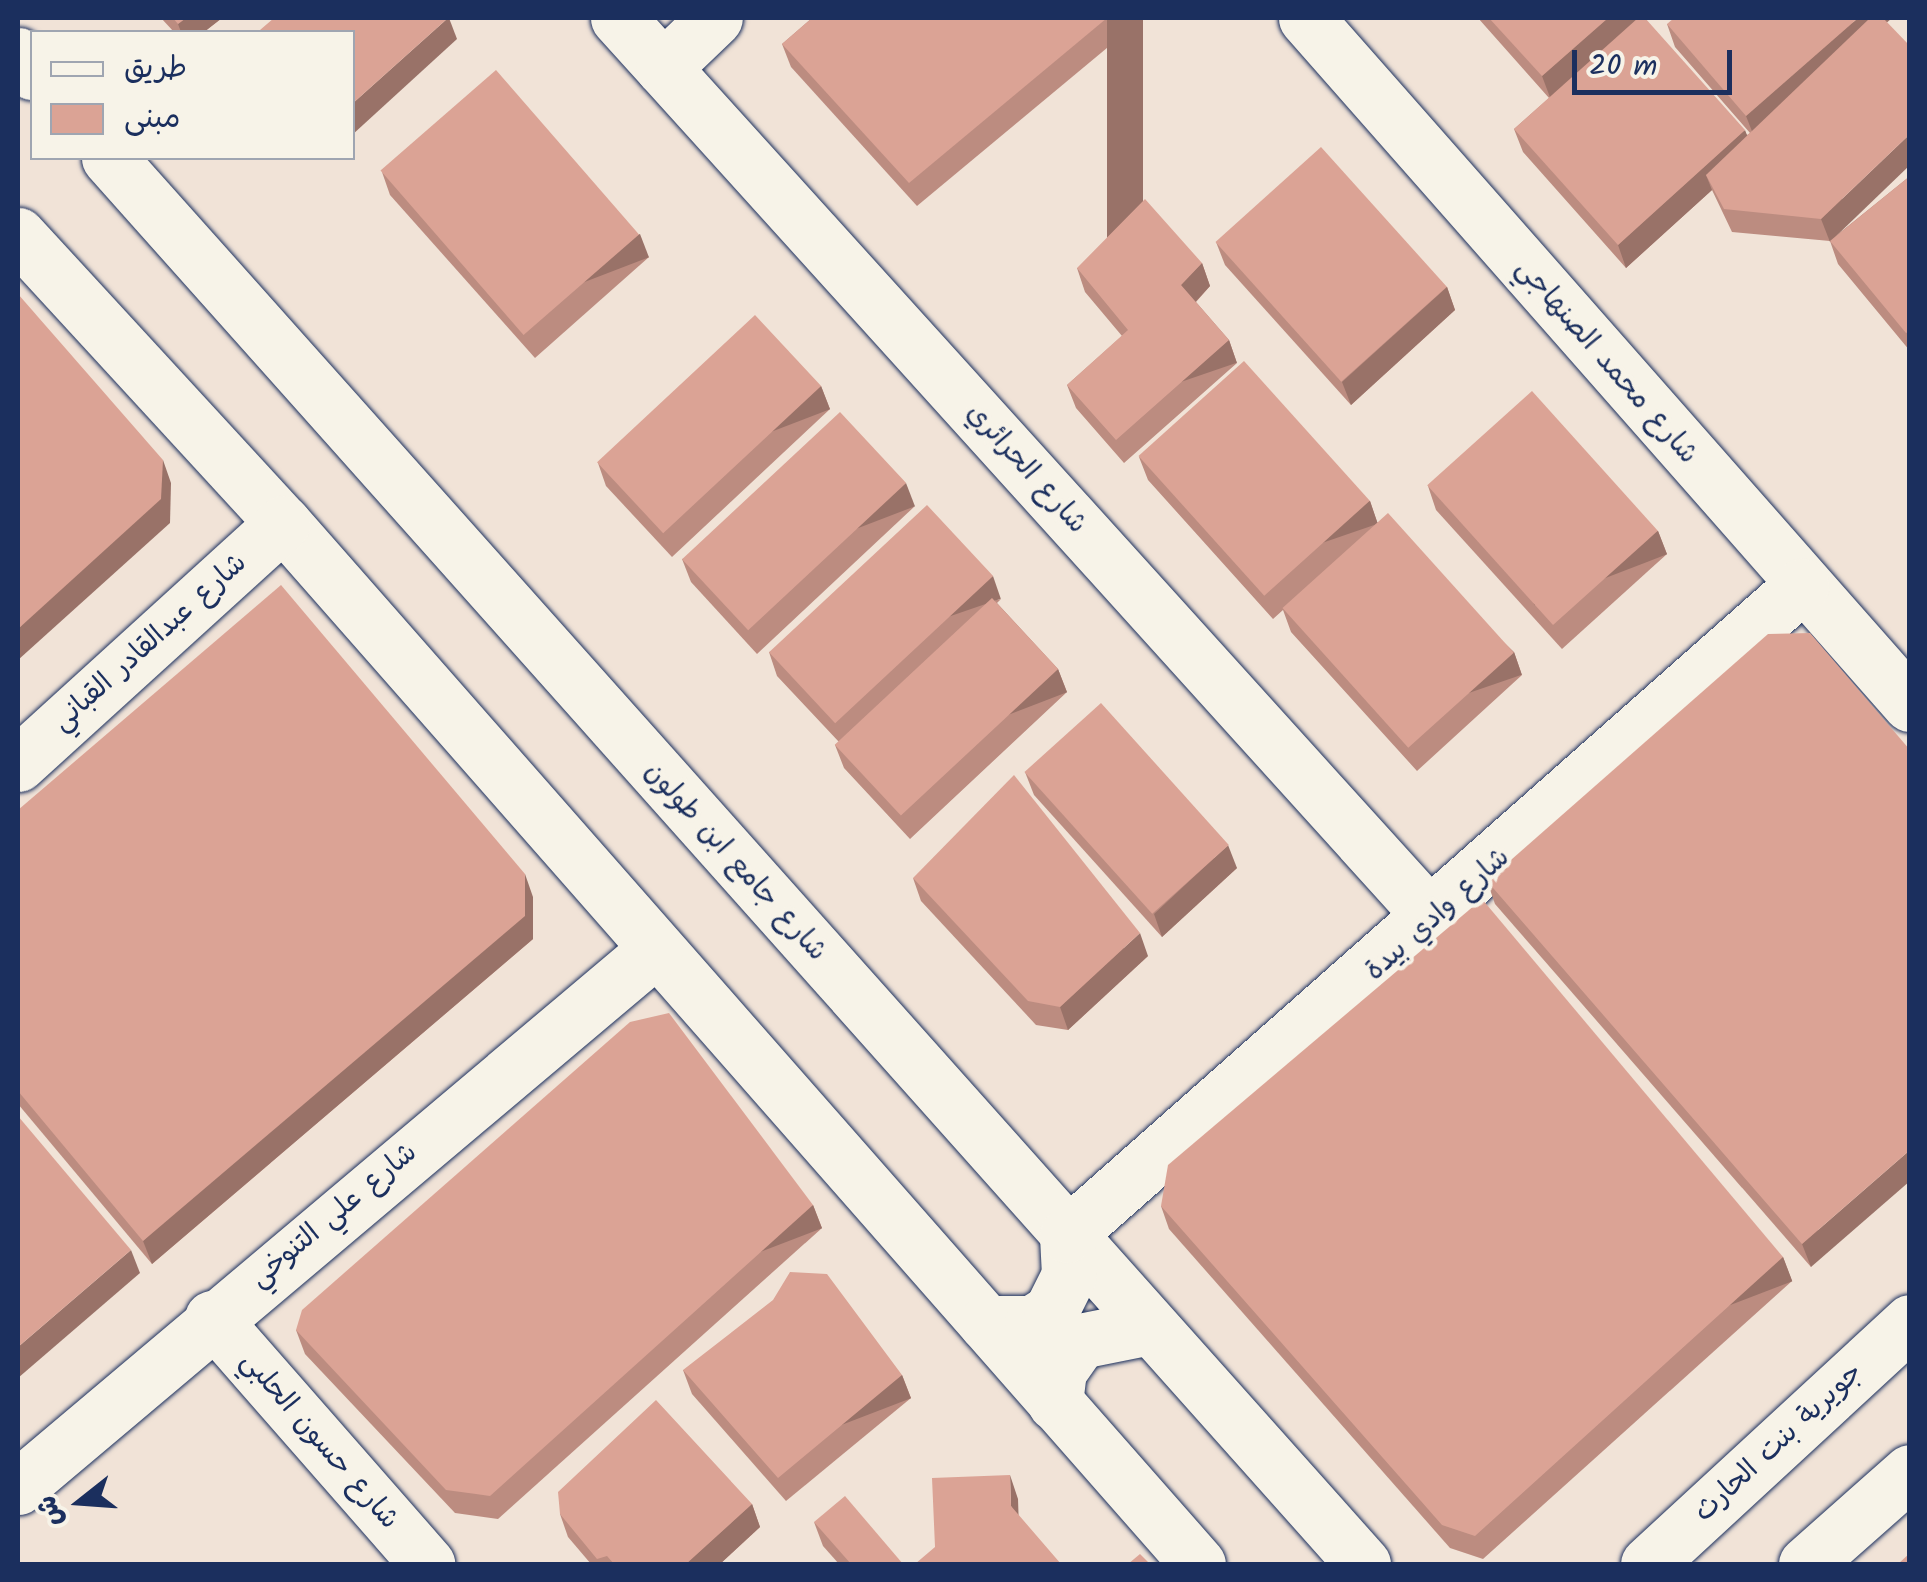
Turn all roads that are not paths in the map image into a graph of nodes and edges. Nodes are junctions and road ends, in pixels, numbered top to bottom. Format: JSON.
{"nodes":[{"id":1,"x":618,"y":18,"type":"edge"},
{"id":2,"x":715,"y":18,"type":"edge"},
{"id":3,"x":1306,"y":18,"type":"edge"},
{"id":4,"x":662,"y":68,"type":"junction"},
{"id":5,"x":111,"y":160,"type":"edge"},
{"id":6,"x":18,"y":235,"type":"edge"},
{"id":7,"x":283,"y":522,"type":"junction"},
{"id":8,"x":1801,"y":586,"type":"junction"},
{"id":9,"x":1910,"y":704,"type":"edge"},
{"id":10,"x":18,"y":764,"type":"edge"},
{"id":11,"x":1434,"y":920,"type":"junction"},
{"id":12,"x":654,"y":950,"type":"junction"},
{"id":13,"x":1068,"y":1235,"type":"junction"},
{"id":14,"x":212,"y":1318,"type":"junction"},
{"id":15,"x":1910,"y":1322,"type":"edge"},
{"id":16,"x":986,"y":1323,"type":"junction"},
{"id":17,"x":1145,"y":1328,"type":"junction"},
{"id":18,"x":1055,"y":1403,"type":"junction"},
{"id":19,"x":1910,"y":1472,"type":"edge"},
{"id":20,"x":18,"y":1487,"type":"edge"},
{"id":21,"x":427,"y":1564,"type":"edge"},
{"id":22,"x":1198,"y":1564,"type":"edge"},
{"id":23,"x":1363,"y":1564,"type":"edge"},
{"id":24,"x":1648,"y":1564,"type":"edge"},
{"id":25,"x":1806,"y":1564,"type":"edge"}],
"edges":[{"from":1,"to":4,"type":"street","name":"شارع الحرائري"},
{"from":2,"to":4,"type":"street"},
{"from":3,"to":8,"type":"street","name":"شارع محمد الصنهاجي"},
{"from":4,"to":11,"type":"street","name":"شارع الحرائري"},
{"from":5,"to":13,"type":"street","name":"شارع جامع ابن طولون"},
{"from":6,"to":7,"type":"street"},
{"from":7,"to":10,"type":"street","name":"شارع عبدالقادر القباني"},
{"from":7,"to":12,"type":"street"},
{"from":8,"to":9,"type":"street","name":"شارع محمد الصنهاجي"},
{"from":8,"to":11,"type":"street","name":"شارع وادي بيدة"},
{"from":11,"to":13,"type":"street","name":"شارع وادي بيدة"},
{"from":12,"to":14,"type":"street","name":"شارع علي التنوخي"},
{"from":12,"to":16,"type":"street"},
{"from":13,"to":16,"type":"street"},
{"from":13,"to":17,"type":"street","name":"شارع جامع ابن طولون"},
{"from":14,"to":20,"type":"street","name":"شارع علي التنوخي"},
{"from":14,"to":21,"type":"street","name":"شارع حسون الحلبي"},
{"from":15,"to":24,"type":"street","name":"جويرية بنت الحارث"},
{"from":16,"to":18,"type":"street"},
{"from":17,"to":18,"type":"street"},
{"from":17,"to":23,"type":"street","name":"شارع جامع ابن طولون"},
{"from":18,"to":22,"type":"street"},
{"from":19,"to":25,"type":"street"}]}
